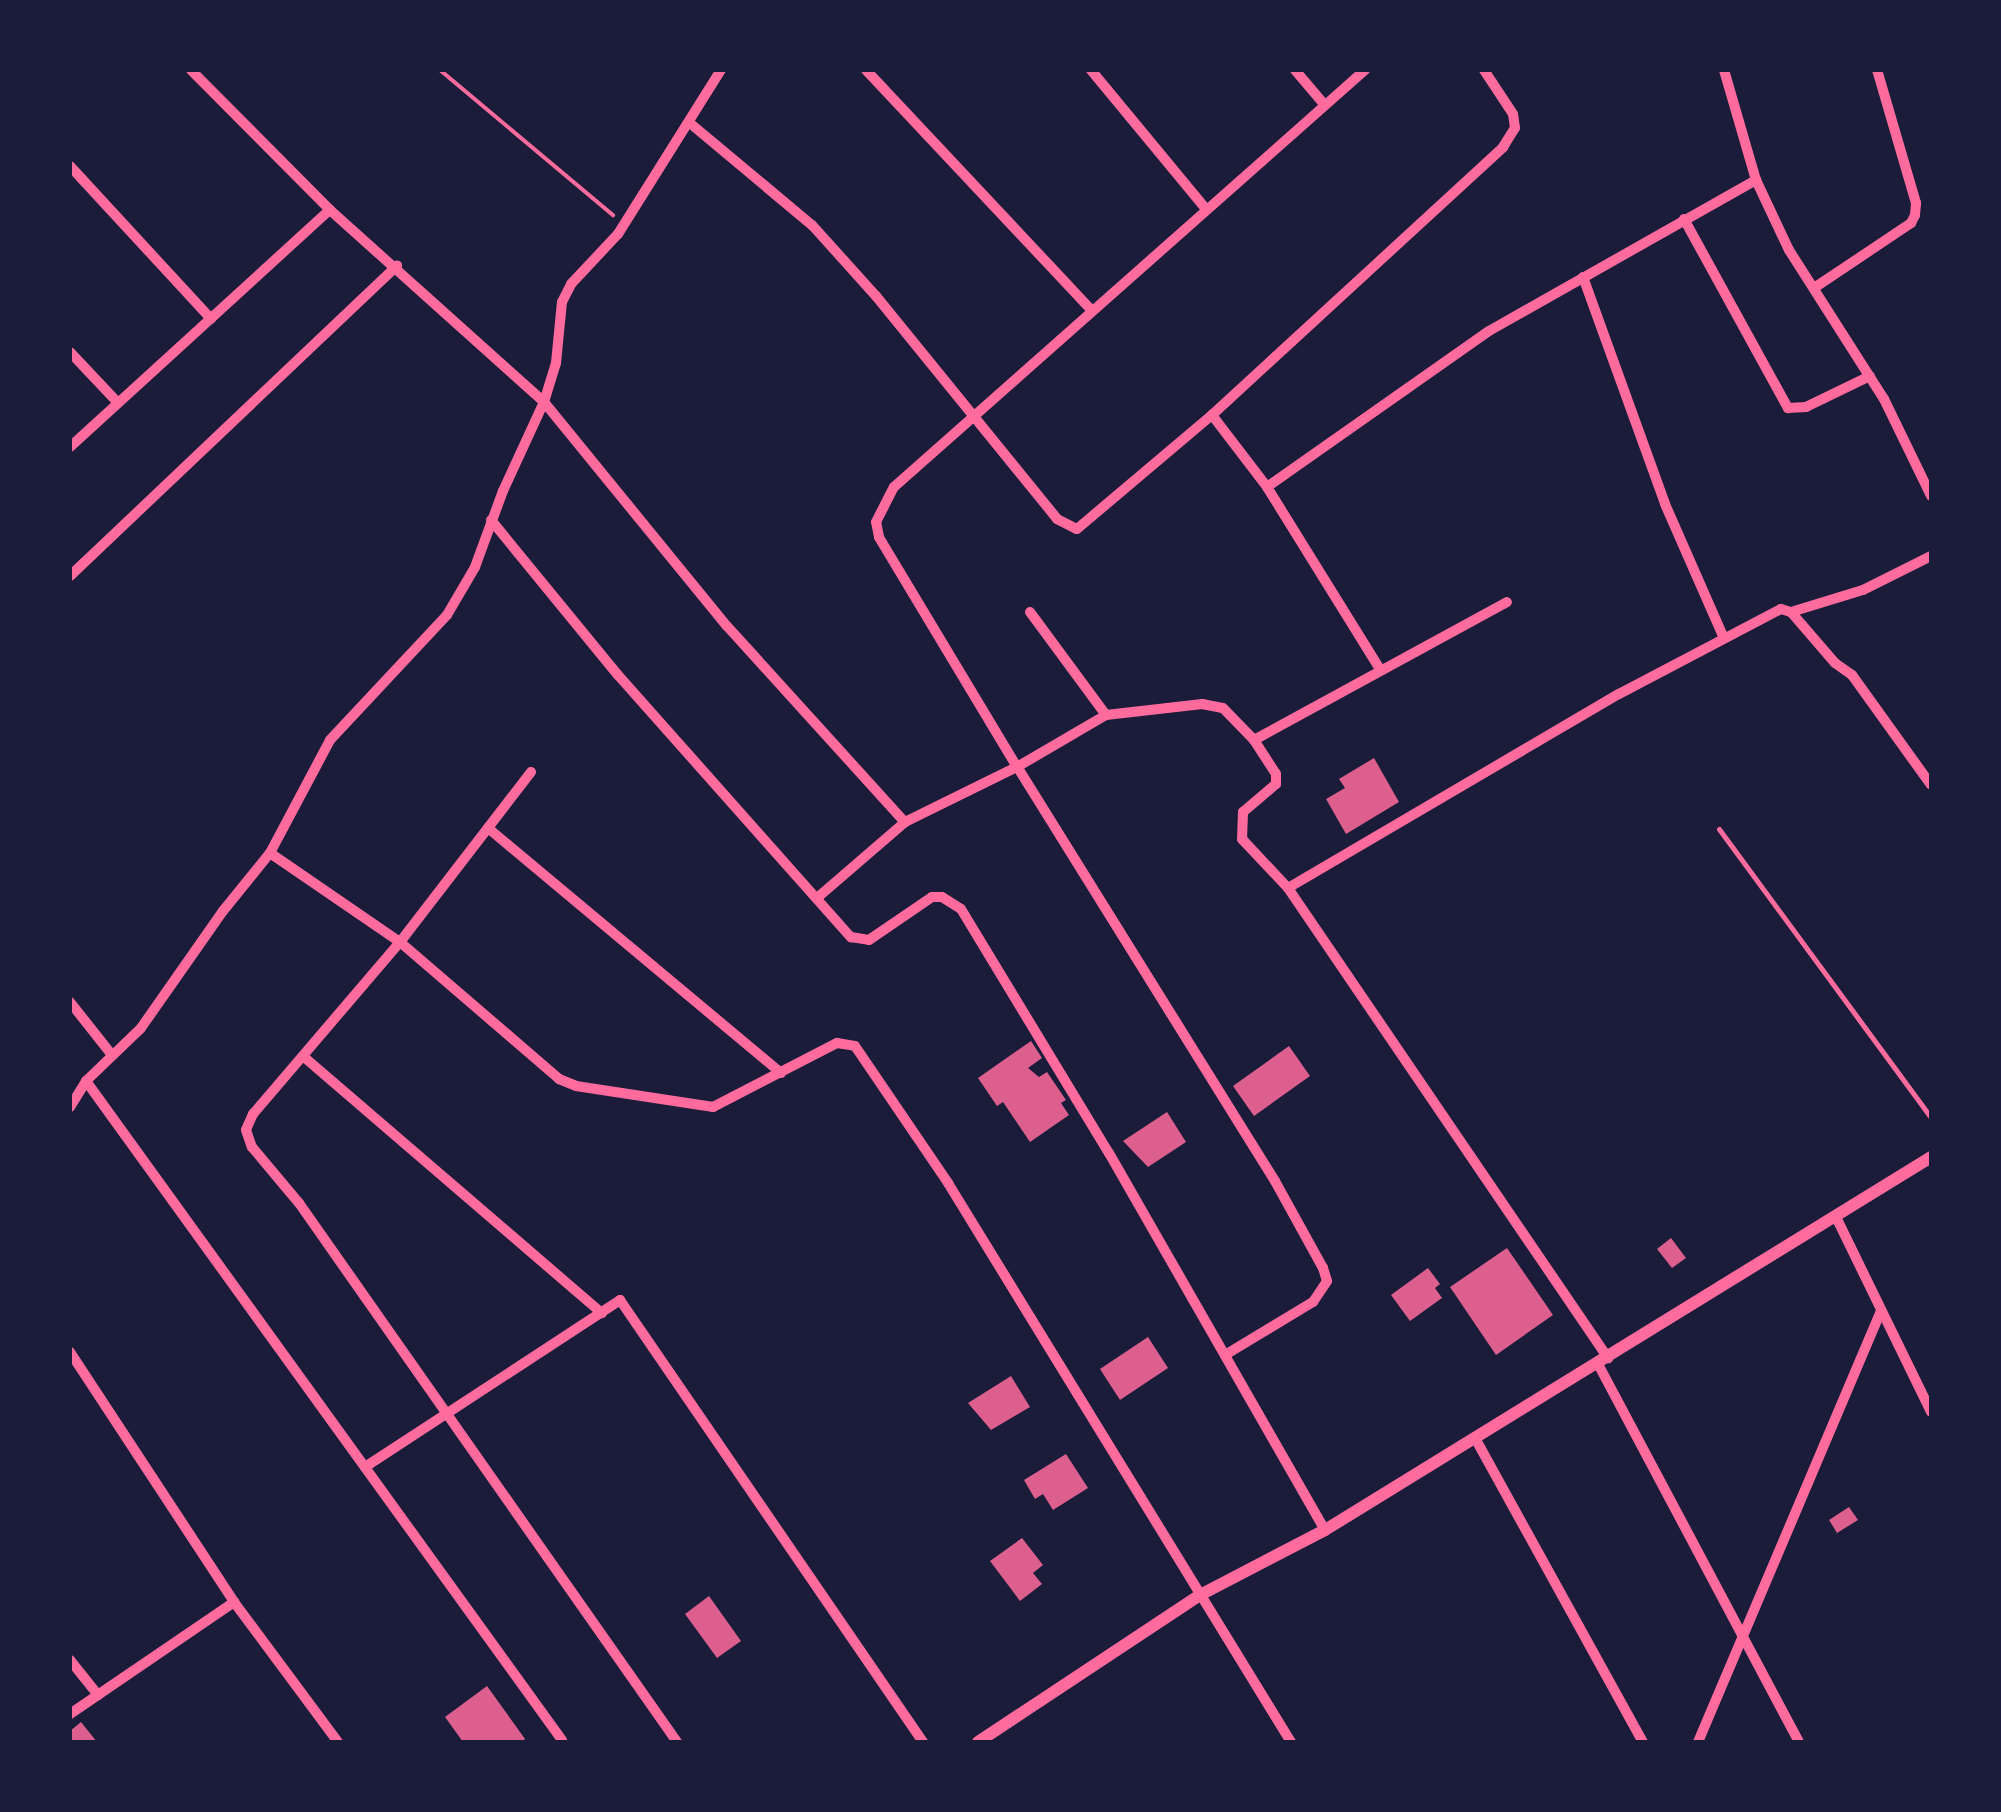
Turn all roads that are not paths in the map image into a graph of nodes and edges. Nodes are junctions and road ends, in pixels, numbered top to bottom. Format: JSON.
{"nodes":[{"id":1,"x":191,"y":70,"type":"edge"},
{"id":2,"x":721,"y":70,"type":"edge"},
{"id":3,"x":866,"y":70,"type":"edge"},
{"id":4,"x":1092,"y":70,"type":"edge"},
{"id":5,"x":1295,"y":70,"type":"edge"},
{"id":6,"x":1365,"y":70,"type":"edge"},
{"id":7,"x":1484,"y":70,"type":"edge"},
{"id":8,"x":1724,"y":70,"type":"edge"},
{"id":9,"x":1878,"y":70,"type":"edge"},
{"id":10,"x":1324,"y":104,"type":"junction"},
{"id":11,"x":691,"y":124,"type":"junction"},
{"id":12,"x":70,"y":166,"type":"edge"},
{"id":13,"x":1756,"y":180,"type":"junction"},
{"id":14,"x":1206,"y":208,"type":"junction"},
{"id":15,"x":330,"y":210,"type":"junction"},
{"id":16,"x":1684,"y":219,"type":"junction"},
{"id":17,"x":397,"y":266,"type":"junction"},
{"id":18,"x":1583,"y":277,"type":"junction"},
{"id":19,"x":1814,"y":288,"type":"junction"},
{"id":20,"x":1092,"y":311,"type":"junction"},
{"id":21,"x":210,"y":319,"type":"junction"},
{"id":22,"x":70,"y":352,"type":"edge"},
{"id":23,"x":1870,"y":376,"type":"junction"},
{"id":24,"x":544,"y":402,"type":"junction"},
{"id":25,"x":118,"y":404,"type":"junction"},
{"id":26,"x":1212,"y":416,"type":"junction"},
{"id":27,"x":976,"y":417,"type":"junction"},
{"id":28,"x":70,"y":447,"type":"edge"},
{"id":29,"x":1267,"y":487,"type":"junction"},
{"id":30,"x":1931,"y":496,"type":"edge"},
{"id":31,"x":491,"y":520,"type":"junction"},
{"id":32,"x":1931,"y":556,"type":"edge"},
{"id":33,"x":70,"y":576,"type":"edge"},
{"id":34,"x":1507,"y":602,"type":"dead end"},
{"id":35,"x":1030,"y":612,"type":"dead end"},
{"id":36,"x":1791,"y":612,"type":"junction"},
{"id":37,"x":1722,"y":636,"type":"junction"},
{"id":38,"x":1380,"y":669,"type":"junction"},
{"id":39,"x":1106,"y":715,"type":"junction"},
{"id":40,"x":1254,"y":740,"type":"junction"},
{"id":41,"x":1016,"y":768,"type":"junction"},
{"id":42,"x":531,"y":772,"type":"dead end"},
{"id":43,"x":1931,"y":784,"type":"edge"},
{"id":44,"x":906,"y":822,"type":"junction"},
{"id":45,"x":488,"y":828,"type":"junction"},
{"id":46,"x":1719,"y":829,"type":"dead end"},
{"id":47,"x":270,"y":852,"type":"junction"},
{"id":48,"x":1288,"y":888,"type":"junction"},
{"id":49,"x":817,"y":898,"type":"junction"},
{"id":50,"x":400,"y":942,"type":"junction"},
{"id":51,"x":70,"y":1002,"type":"edge"},
{"id":52,"x":112,"y":1054,"type":"junction"},
{"id":53,"x":304,"y":1057,"type":"junction"},
{"id":54,"x":782,"y":1074,"type":"junction"},
{"id":55,"x":86,"y":1082,"type":"junction"},
{"id":56,"x":70,"y":1107,"type":"edge"},
{"id":57,"x":1931,"y":1118,"type":"edge"},
{"id":58,"x":1931,"y":1156,"type":"edge"},
{"id":59,"x":1836,"y":1218,"type":"junction"},
{"id":60,"x":1882,"y":1310,"type":"junction"},
{"id":61,"x":602,"y":1313,"type":"junction"},
{"id":62,"x":70,"y":1352,"type":"edge"},
{"id":63,"x":1225,"y":1355,"type":"junction"},
{"id":64,"x":1603,"y":1361,"type":"junction"},
{"id":65,"x":1931,"y":1412,"type":"edge"},
{"id":66,"x":446,"y":1414,"type":"junction"},
{"id":67,"x":1476,"y":1438,"type":"junction"},
{"id":68,"x":365,"y":1468,"type":"junction"},
{"id":69,"x":1325,"y":1530,"type":"junction"},
{"id":70,"x":1202,"y":1594,"type":"junction"},
{"id":71,"x":234,"y":1602,"type":"junction"},
{"id":72,"x":1743,"y":1636,"type":"junction"},
{"id":73,"x":70,"y":1660,"type":"edge"},
{"id":74,"x":98,"y":1695,"type":"junction"},
{"id":75,"x":70,"y":1714,"type":"edge"},
{"id":76,"x":562,"y":1740,"type":"edge"},
{"id":77,"x":338,"y":1742,"type":"edge"},
{"id":78,"x":677,"y":1742,"type":"edge"},
{"id":79,"x":923,"y":1742,"type":"edge"},
{"id":80,"x":978,"y":1742,"type":"edge"},
{"id":81,"x":1291,"y":1742,"type":"edge"},
{"id":82,"x":1642,"y":1742,"type":"edge"},
{"id":83,"x":1698,"y":1742,"type":"edge"},
{"id":84,"x":1799,"y":1742,"type":"edge"}],
"edges":[{"from":1,"to":15,"type":"street"},
{"from":2,"to":11,"type":"street"},
{"from":3,"to":20,"type":"street"},
{"from":4,"to":14,"type":"street"},
{"from":5,"to":10,"type":"street"},
{"from":6,"to":10,"type":"street"},
{"from":7,"to":26,"type":"street"},
{"from":8,"to":13,"type":"street"},
{"from":9,"to":19,"type":"street"},
{"from":10,"to":14,"type":"street"},
{"from":11,"to":24,"type":"street"},
{"from":11,"to":27,"type":"street"},
{"from":12,"to":21,"type":"street"},
{"from":13,"to":16,"type":"street"},
{"from":13,"to":19,"type":"street"},
{"from":14,"to":20,"type":"street"},
{"from":15,"to":17,"type":"street"},
{"from":15,"to":21,"type":"street"},
{"from":16,"to":18,"type":"street"},
{"from":16,"to":23,"type":"street"},
{"from":17,"to":24,"type":"street"},
{"from":17,"to":33,"type":"street"},
{"from":18,"to":29,"type":"street"},
{"from":18,"to":37,"type":"street"},
{"from":19,"to":23,"type":"street"},
{"from":20,"to":27,"type":"street"},
{"from":21,"to":25,"type":"street"},
{"from":22,"to":25,"type":"street"},
{"from":23,"to":30,"type":"street"},
{"from":24,"to":31,"type":"street"},
{"from":24,"to":44,"type":"street"},
{"from":25,"to":28,"type":"street"},
{"from":26,"to":27,"type":"street"},
{"from":26,"to":29,"type":"street"},
{"from":27,"to":41,"type":"street"},
{"from":29,"to":38,"type":"street"},
{"from":31,"to":47,"type":"street"},
{"from":31,"to":49,"type":"street"},
{"from":32,"to":36,"type":"street"},
{"from":34,"to":38,"type":"street"},
{"from":35,"to":39,"type":"street"},
{"from":36,"to":37,"type":"street"},
{"from":36,"to":43,"type":"street"},
{"from":37,"to":48,"type":"street"},
{"from":38,"to":40,"type":"street"},
{"from":39,"to":40,"type":"street"},
{"from":39,"to":41,"type":"street"},
{"from":40,"to":48,"type":"street"},
{"from":41,"to":44,"type":"street"},
{"from":41,"to":63,"type":"street"},
{"from":42,"to":45,"type":"street"},
{"from":44,"to":49,"type":"street"},
{"from":45,"to":50,"type":"street"},
{"from":45,"to":54,"type":"street"},
{"from":46,"to":57,"type":"lane"},
{"from":47,"to":50,"type":"street"},
{"from":47,"to":52,"type":"street"},
{"from":48,"to":64,"type":"street"},
{"from":49,"to":63,"type":"street"},
{"from":50,"to":53,"type":"street"},
{"from":50,"to":54,"type":"street"},
{"from":51,"to":52,"type":"street"},
{"from":52,"to":55,"type":"street"},
{"from":53,"to":61,"type":"street"},
{"from":53,"to":66,"type":"street"},
{"from":54,"to":70,"type":"street"},
{"from":55,"to":56,"type":"street"},
{"from":55,"to":68,"type":"street"},
{"from":58,"to":59,"type":"street"},
{"from":59,"to":60,"type":"street"},
{"from":59,"to":64,"type":"street"},
{"from":60,"to":65,"type":"street"},
{"from":60,"to":72,"type":"street"},
{"from":61,"to":66,"type":"street"},
{"from":61,"to":79,"type":"street"},
{"from":62,"to":71,"type":"street"},
{"from":63,"to":69,"type":"street"},
{"from":64,"to":67,"type":"street"},
{"from":64,"to":72,"type":"street"},
{"from":66,"to":68,"type":"street"},
{"from":66,"to":78,"type":"street"},
{"from":67,"to":69,"type":"street"},
{"from":67,"to":82,"type":"street"},
{"from":68,"to":76,"type":"street"},
{"from":69,"to":70,"type":"street"},
{"from":70,"to":80,"type":"street"},
{"from":70,"to":81,"type":"street"},
{"from":71,"to":74,"type":"street"},
{"from":71,"to":77,"type":"street"},
{"from":72,"to":83,"type":"street"},
{"from":72,"to":84,"type":"street"},
{"from":73,"to":74,"type":"street"},
{"from":74,"to":75,"type":"street"}]}
